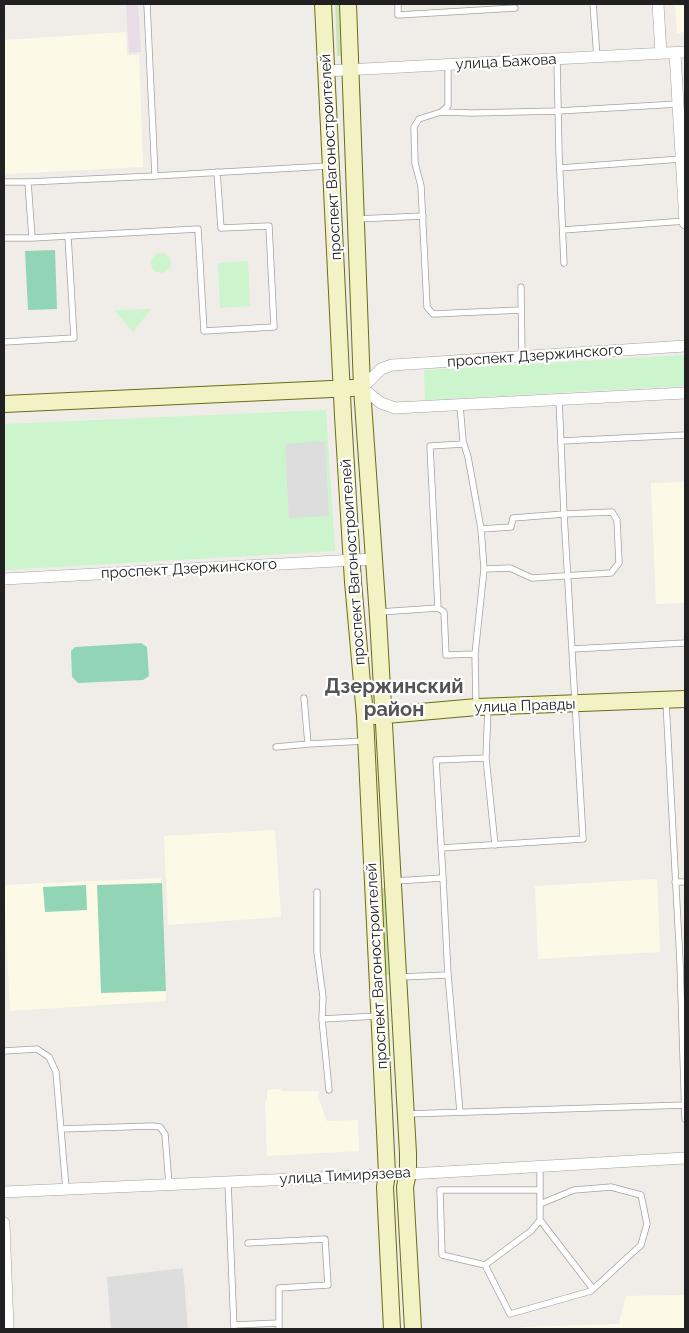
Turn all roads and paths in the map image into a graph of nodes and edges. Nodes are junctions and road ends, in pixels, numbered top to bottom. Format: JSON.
{"nodes":[{"id":1,"x":147,"y":4,"type":"edge"},
{"id":2,"x":323,"y":4,"type":"edge"},
{"id":3,"x":348,"y":4,"type":"edge"},
{"id":4,"x":398,"y":4,"type":"edge"},
{"id":5,"x":593,"y":4,"type":"edge"},
{"id":6,"x":658,"y":4,"type":"edge"},
{"id":7,"x":515,"y":8,"type":"dead end"},
{"id":8,"x":680,"y":52,"type":"edge"},
{"id":9,"x":661,"y":53,"type":"junction"},
{"id":10,"x":597,"y":57,"type":"junction"},
{"id":11,"x":557,"y":59,"type":"junction"},
{"id":12,"x":448,"y":65,"type":"junction"},
{"id":13,"x":351,"y":69,"type":"junction"},
{"id":14,"x":326,"y":71,"type":"junction"},
{"id":15,"x":678,"y":104,"type":"junction"},
{"id":16,"x":558,"y":111,"type":"junction"},
{"id":17,"x":441,"y":112,"type":"junction"},
{"id":18,"x":681,"y":159,"type":"junction"},
{"id":19,"x":331,"y":166,"type":"junction"},
{"id":20,"x":560,"y":168,"type":"junction"},
{"id":21,"x":217,"y":172,"type":"junction"},
{"id":22,"x":155,"y":176,"type":"junction"},
{"id":23,"x":4,"y":182,"type":"edge"},
{"id":24,"x":28,"y":182,"type":"junction"},
{"id":25,"x":423,"y":216,"type":"junction"},
{"id":26,"x":357,"y":220,"type":"junction"},
{"id":27,"x":685,"y":222,"type":"edge"},
{"id":28,"x":563,"y":230,"type":"junction"},
{"id":29,"x":68,"y":236,"type":"junction"},
{"id":30,"x":4,"y":238,"type":"edge"},
{"id":31,"x":32,"y":238,"type":"junction"},
{"id":32,"x":564,"y":263,"type":"dead end"},
{"id":33,"x":520,"y":287,"type":"dead end"},
{"id":34,"x":520,"y":310,"type":"junction"},
{"id":35,"x":4,"y":342,"type":"edge"},
{"id":36,"x":685,"y":346,"type":"edge"},
{"id":37,"x":522,"y":356,"type":"junction"},
{"id":38,"x":362,"y":388,"type":"junction"},
{"id":39,"x":342,"y":389,"type":"junction"},
{"id":40,"x":685,"y":393,"type":"edge"},
{"id":41,"x":559,"y":399,"type":"junction"},
{"id":42,"x":4,"y":404,"type":"edge"},
{"id":43,"x":460,"y":404,"type":"junction"},
{"id":44,"x":685,"y":435,"type":"edge"},
{"id":45,"x":561,"y":441,"type":"junction"},
{"id":46,"x":464,"y":444,"type":"junction"},
{"id":47,"x":564,"y":514,"type":"junction"},
{"id":48,"x":481,"y":529,"type":"junction"},
{"id":49,"x":374,"y":559,"type":"junction"},
{"id":50,"x":352,"y":561,"type":"junction"},
{"id":51,"x":484,"y":569,"type":"junction"},
{"id":52,"x":568,"y":575,"type":"junction"},
{"id":53,"x":4,"y":579,"type":"edge"},
{"id":54,"x":438,"y":608,"type":"junction"},
{"id":55,"x":378,"y":612,"type":"junction"},
{"id":56,"x":685,"y":643,"type":"edge"},
{"id":57,"x":572,"y":648,"type":"junction"},
{"id":58,"x":475,"y":654,"type":"junction"},
{"id":59,"x":304,"y":698,"type":"dead end"},
{"id":60,"x":685,"y":699,"type":"edge"},
{"id":61,"x":666,"y":700,"type":"junction"},
{"id":62,"x":576,"y":704,"type":"junction"},
{"id":63,"x":482,"y":707,"type":"junction"},
{"id":64,"x":383,"y":715,"type":"junction"},
{"id":65,"x":365,"y":716,"type":"junction"},
{"id":66,"x":365,"y":741,"type":"junction"},
{"id":67,"x":308,"y":744,"type":"junction"},
{"id":68,"x":276,"y":747,"type":"dead end"},
{"id":69,"x":486,"y":758,"type":"junction"},
{"id":70,"x":495,"y":845,"type":"junction"},
{"id":71,"x":441,"y":848,"type":"junction"},
{"id":72,"x":443,"y":878,"type":"junction"},
{"id":73,"x":392,"y":882,"type":"junction"},
{"id":74,"x":676,"y":882,"type":"junction"},
{"id":75,"x":685,"y":882,"type":"edge"},
{"id":76,"x":317,"y":892,"type":"dead end"},
{"id":77,"x":448,"y":975,"type":"junction"},
{"id":78,"x":398,"y":977,"type":"junction"},
{"id":79,"x":380,"y":1016,"type":"junction"},
{"id":80,"x":322,"y":1019,"type":"junction"},
{"id":81,"x":4,"y":1051,"type":"edge"},
{"id":82,"x":329,"y":1090,"type":"dead end"},
{"id":83,"x":685,"y":1105,"type":"edge"},
{"id":84,"x":460,"y":1112,"type":"junction"},
{"id":85,"x":404,"y":1114,"type":"junction"},
{"id":86,"x":685,"y":1119,"type":"edge"},
{"id":87,"x":61,"y":1129,"type":"junction"},
{"id":88,"x":685,"y":1158,"type":"edge"},
{"id":89,"x":540,"y":1167,"type":"junction"},
{"id":90,"x":408,"y":1173,"type":"junction"},
{"id":91,"x":388,"y":1174,"type":"junction"},
{"id":92,"x":228,"y":1182,"type":"junction"},
{"id":93,"x":169,"y":1184,"type":"junction"},
{"id":94,"x":66,"y":1189,"type":"junction"},
{"id":95,"x":540,"y":1190,"type":"junction"},
{"id":96,"x":4,"y":1192,"type":"edge"},
{"id":97,"x":540,"y":1204,"type":"junction"},
{"id":98,"x":540,"y":1220,"type":"junction"},
{"id":99,"x":4,"y":1223,"type":"edge"},
{"id":100,"x":248,"y":1243,"type":"dead end"},
{"id":101,"x":485,"y":1265,"type":"junction"},
{"id":102,"x":593,"y":1289,"type":"junction"},
{"id":103,"x":279,"y":1326,"type":"edge"},
{"id":104,"x":234,"y":1327,"type":"edge"},
{"id":105,"x":8,"y":1329,"type":"edge"},
{"id":106,"x":392,"y":1329,"type":"edge"},
{"id":107,"x":414,"y":1329,"type":"edge"}],
"edges":[{"from":1,"to":22,"type":"lane"},
{"from":2,"to":14,"type":"main road","name":"проспект Вагоностроителей"},
{"from":3,"to":13,"type":"main road","name":"проспект Вагоностроителей"},
{"from":4,"to":7,"type":"lane"},
{"from":5,"to":10,"type":"lane"},
{"from":6,"to":9,"type":"street"},
{"from":8,"to":9,"type":"street","name":"улица Бажова"},
{"from":8,"to":15,"type":"street"},
{"from":9,"to":10,"type":"street","name":"улица Бажова"},
{"from":10,"to":11,"type":"street","name":"улица Бажова"},
{"from":11,"to":12,"type":"street","name":"улица Бажова"},
{"from":11,"to":16,"type":"lane"},
{"from":12,"to":13,"type":"street","name":"улица Бажова"},
{"from":12,"to":17,"type":"lane"},
{"from":13,"to":14,"type":"street","name":"улица Бажова"},
{"from":13,"to":26,"type":"main road","name":"проспект Вагоностроителей"},
{"from":14,"to":19,"type":"main road","name":"проспект Вагоностроителей"},
{"from":15,"to":16,"type":"lane"},
{"from":15,"to":18,"type":"street"},
{"from":16,"to":17,"type":"lane"},
{"from":16,"to":20,"type":"lane"},
{"from":17,"to":25,"type":"lane"},
{"from":18,"to":20,"type":"lane"},
{"from":18,"to":27,"type":"street"},
{"from":19,"to":21,"type":"lane"},
{"from":19,"to":39,"type":"main road","name":"проспект Вагоностроителей"},
{"from":20,"to":28,"type":"lane"},
{"from":21,"to":22,"type":"lane"},
{"from":21,"to":29,"type":"lane"},
{"from":22,"to":24,"type":"lane"},
{"from":23,"to":24,"type":"lane"},
{"from":24,"to":31,"type":"lane"},
{"from":25,"to":26,"type":"lane"},
{"from":25,"to":34,"type":"lane"},
{"from":26,"to":38,"type":"main road","name":"проспект Вагоностроителей"},
{"from":27,"to":28,"type":"lane"},
{"from":28,"to":32,"type":"lane"},
{"from":29,"to":31,"type":"lane"},
{"from":29,"to":35,"type":"lane"},
{"from":30,"to":31,"type":"lane"},
{"from":33,"to":34,"type":"lane"},
{"from":34,"to":37,"type":"lane"},
{"from":36,"to":37,"type":"street","name":"проспект Дзержинского"},
{"from":37,"to":38,"type":"street","name":"проспект Дзержинского"},
{"from":38,"to":39,"type":"main road"},
{"from":38,"to":43,"type":"street"},
{"from":38,"to":49,"type":"main road","name":"проспект Вагоностроителей"},
{"from":39,"to":42,"type":"main road"},
{"from":39,"to":50,"type":"main road","name":"проспект Вагоностроителей"},
{"from":40,"to":41,"type":"street"},
{"from":41,"to":43,"type":"street"},
{"from":41,"to":45,"type":"lane"},
{"from":43,"to":46,"type":"lane"},
{"from":44,"to":45,"type":"lane"},
{"from":45,"to":47,"type":"lane"},
{"from":46,"to":48,"type":"lane"},
{"from":46,"to":54,"type":"lane"},
{"from":47,"to":48,"type":"lane"},
{"from":47,"to":52,"type":"lane"},
{"from":47,"to":52,"type":"lane"},
{"from":48,"to":51,"type":"lane"},
{"from":49,"to":50,"type":"street","name":"проспект Дзержинского"},
{"from":49,"to":55,"type":"main road","name":"проспект Вагоностроителей"},
{"from":50,"to":53,"type":"street","name":"проспект Дзержинского"},
{"from":50,"to":65,"type":"main road","name":"проспект Вагоностроителей"},
{"from":51,"to":52,"type":"lane"},
{"from":51,"to":58,"type":"lane"},
{"from":52,"to":57,"type":"lane"},
{"from":54,"to":55,"type":"lane"},
{"from":54,"to":58,"type":"lane"},
{"from":55,"to":64,"type":"main road","name":"проспект Вагоностроителей"},
{"from":56,"to":57,"type":"lane"},
{"from":57,"to":62,"type":"lane"},
{"from":58,"to":63,"type":"lane"},
{"from":59,"to":67,"type":"lane"},
{"from":60,"to":61,"type":"main road","name":"улица Правды"},
{"from":61,"to":62,"type":"main road","name":"улица Правды"},
{"from":61,"to":74,"type":"lane"},
{"from":62,"to":63,"type":"main road","name":"улица Правды"},
{"from":62,"to":70,"type":"lane"},
{"from":63,"to":64,"type":"main road","name":"улица Правды"},
{"from":63,"to":69,"type":"lane"},
{"from":64,"to":65,"type":"main road","name":"улица Правды"},
{"from":64,"to":73,"type":"main road","name":"проспект Вагоностроителей"},
{"from":65,"to":66,"type":"main road","name":"проспект Вагоностроителей"},
{"from":66,"to":67,"type":"lane"},
{"from":66,"to":79,"type":"main road","name":"проспект Вагоностроителей"},
{"from":67,"to":68,"type":"lane"},
{"from":69,"to":70,"type":"lane"},
{"from":69,"to":71,"type":"lane"},
{"from":70,"to":71,"type":"lane"},
{"from":71,"to":72,"type":"lane"},
{"from":72,"to":73,"type":"lane"},
{"from":72,"to":77,"type":"lane"},
{"from":73,"to":78,"type":"main road","name":"проспект Вагоностроителей"},
{"from":74,"to":75,"type":"lane"},
{"from":74,"to":83,"type":"lane"},
{"from":76,"to":80,"type":"lane"},
{"from":77,"to":78,"type":"lane"},
{"from":77,"to":84,"type":"lane"},
{"from":78,"to":85,"type":"main road","name":"проспект Вагоностроителей"},
{"from":79,"to":80,"type":"lane"},
{"from":79,"to":91,"type":"main road","name":"проспект Вагоностроителей"},
{"from":80,"to":82,"type":"lane"},
{"from":81,"to":87,"type":"lane"},
{"from":83,"to":84,"type":"lane"},
{"from":83,"to":86,"type":"lane"},
{"from":84,"to":85,"type":"lane"},
{"from":85,"to":90,"type":"main road","name":"проспект Вагоностроителей"},
{"from":87,"to":93,"type":"lane"},
{"from":87,"to":94,"type":"lane"},
{"from":88,"to":89,"type":"street","name":"улица Тимирязева"},
{"from":89,"to":90,"type":"street","name":"улица Тимирязева"},
{"from":89,"to":95,"type":"lane"},
{"from":90,"to":91,"type":"street","name":"улица Тимирязева"},
{"from":90,"to":107,"type":"main road","name":"проспект Вагоностроителей"},
{"from":91,"to":92,"type":"street","name":"улица Тимирязева"},
{"from":91,"to":106,"type":"main road","name":"проспект Вагоностроителей"},
{"from":92,"to":93,"type":"street","name":"улица Тимирязева"},
{"from":92,"to":104,"type":"lane"},
{"from":93,"to":94,"type":"street","name":"улица Тимирязева"},
{"from":94,"to":96,"type":"street","name":"улица Тимирязева"},
{"from":95,"to":97,"type":"lane"},
{"from":95,"to":101,"type":"lane"},
{"from":97,"to":98,"type":"lane"},
{"from":97,"to":102,"type":"lane"},
{"from":98,"to":101,"type":"lane"},
{"from":98,"to":102,"type":"lane"},
{"from":99,"to":105,"type":"street"},
{"from":100,"to":103,"type":"lane"},
{"from":101,"to":102,"type":"lane"},
{"from":103,"to":104,"type":"lane"}]}
